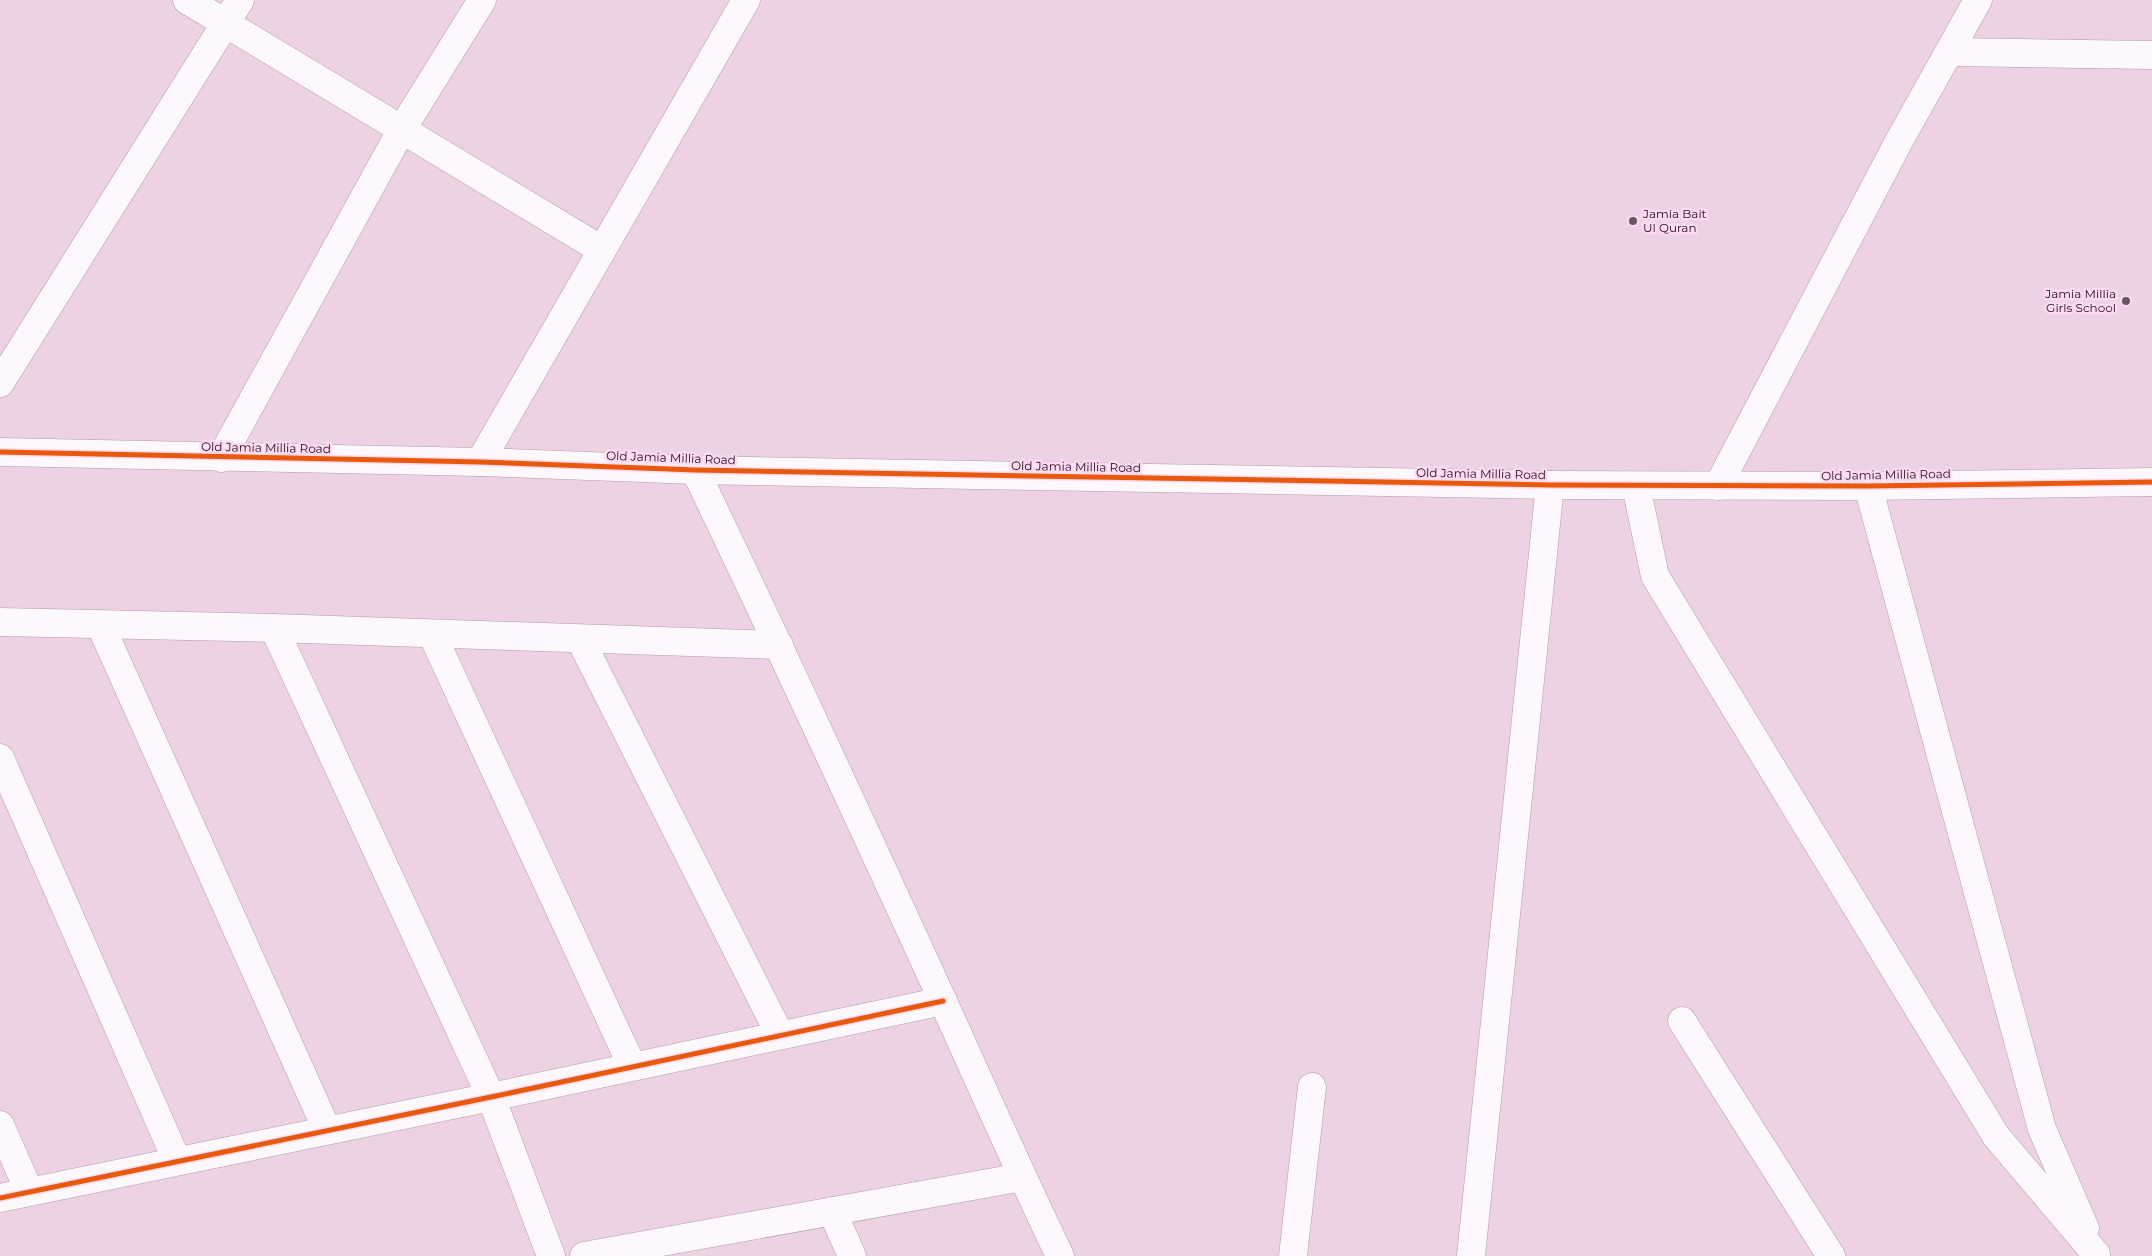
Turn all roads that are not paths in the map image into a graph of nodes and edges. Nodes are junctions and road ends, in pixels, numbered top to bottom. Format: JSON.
{"nodes":[{"id":1,"x":187,"y":0,"type":"edge"},
{"id":2,"x":482,"y":0,"type":"edge"},
{"id":3,"x":746,"y":0,"type":"edge"},
{"id":4,"x":1978,"y":0,"type":"edge"},
{"id":5,"x":233,"y":11,"type":"edge"},
{"id":6,"x":1949,"y":52,"type":"junction"},
{"id":7,"x":2152,"y":55,"type":"edge"},
{"id":8,"x":402,"y":129,"type":"junction"},
{"id":9,"x":602,"y":250,"type":"junction"},
{"id":10,"x":0,"y":383,"type":"edge"},
{"id":11,"x":0,"y":452,"type":"edge"},
{"id":12,"x":221,"y":458,"type":"junction"},
{"id":13,"x":480,"y":462,"type":"junction"},
{"id":14,"x":696,"y":470,"type":"junction"},
{"id":15,"x":2152,"y":482,"type":"edge"},
{"id":16,"x":1550,"y":485,"type":"junction"},
{"id":17,"x":1636,"y":486,"type":"junction"},
{"id":18,"x":1718,"y":486,"type":"junction"},
{"id":19,"x":1868,"y":486,"type":"junction"},
{"id":20,"x":0,"y":622,"type":"edge"},
{"id":21,"x":100,"y":624,"type":"junction"},
{"id":22,"x":274,"y":628,"type":"junction"},
{"id":23,"x":432,"y":634,"type":"junction"},
{"id":24,"x":580,"y":638,"type":"junction"},
{"id":25,"x":779,"y":645,"type":"junction"},
{"id":26,"x":0,"y":758,"type":"edge"},
{"id":27,"x":943,"y":1001,"type":"junction"},
{"id":28,"x":1682,"y":1021,"type":"dead end"},
{"id":29,"x":780,"y":1035,"type":"junction"},
{"id":30,"x":632,"y":1066,"type":"junction"},
{"id":31,"x":1312,"y":1087,"type":"dead end"},
{"id":32,"x":491,"y":1097,"type":"junction"},
{"id":33,"x":0,"y":1125,"type":"edge"},
{"id":34,"x":327,"y":1130,"type":"junction"},
{"id":35,"x":177,"y":1161,"type":"junction"},
{"id":36,"x":1022,"y":1177,"type":"junction"},
{"id":37,"x":29,"y":1192,"type":"junction"},
{"id":38,"x":0,"y":1198,"type":"edge"},
{"id":39,"x":832,"y":1211,"type":"junction"},
{"id":40,"x":2097,"y":1255,"type":"edge"},
{"id":41,"x":551,"y":1256,"type":"edge"},
{"id":42,"x":584,"y":1256,"type":"edge"},
{"id":43,"x":852,"y":1256,"type":"edge"},
{"id":44,"x":1060,"y":1256,"type":"edge"},
{"id":45,"x":1293,"y":1256,"type":"edge"},
{"id":46,"x":1471,"y":1256,"type":"edge"},
{"id":47,"x":1831,"y":1256,"type":"edge"}],
"edges":[{"from":1,"to":5,"type":"street"},
{"from":2,"to":8,"type":"street"},
{"from":3,"to":9,"type":"street"},
{"from":4,"to":6,"type":"street"},
{"from":5,"to":8,"type":"street"},
{"from":5,"to":10,"type":"street"},
{"from":6,"to":7,"type":"street"},
{"from":6,"to":18,"type":"street"},
{"from":8,"to":9,"type":"street"},
{"from":8,"to":12,"type":"street"},
{"from":9,"to":13,"type":"street"},
{"from":11,"to":12,"type":"street","name":"Old Jamia Millia Road"},
{"from":12,"to":13,"type":"street","name":"Old Jamia Millia Road"},
{"from":13,"to":14,"type":"street","name":"Old Jamia Millia Road"},
{"from":14,"to":16,"type":"street","name":"Old Jamia Millia Road"},
{"from":14,"to":25,"type":"street"},
{"from":15,"to":19,"type":"street","name":"Old Jamia Millia Road"},
{"from":16,"to":17,"type":"street","name":"Old Jamia Millia Road"},
{"from":16,"to":46,"type":"street"},
{"from":17,"to":18,"type":"street","name":"Old Jamia Millia Road"},
{"from":17,"to":40,"type":"street"},
{"from":18,"to":19,"type":"street","name":"Old Jamia Millia Road"},
{"from":19,"to":40,"type":"street"},
{"from":20,"to":21,"type":"street"},
{"from":21,"to":22,"type":"street"},
{"from":21,"to":34,"type":"street"},
{"from":22,"to":23,"type":"street"},
{"from":22,"to":32,"type":"street"},
{"from":23,"to":24,"type":"street"},
{"from":23,"to":30,"type":"street"},
{"from":24,"to":25,"type":"street"},
{"from":24,"to":29,"type":"street"},
{"from":25,"to":27,"type":"street"},
{"from":26,"to":35,"type":"street"},
{"from":27,"to":29,"type":"street"},
{"from":27,"to":36,"type":"street"},
{"from":28,"to":47,"type":"street"},
{"from":29,"to":30,"type":"street"},
{"from":30,"to":32,"type":"street"},
{"from":31,"to":45,"type":"street"},
{"from":32,"to":34,"type":"street"},
{"from":32,"to":41,"type":"street"},
{"from":33,"to":37,"type":"street"},
{"from":34,"to":35,"type":"street"},
{"from":35,"to":37,"type":"street"},
{"from":36,"to":39,"type":"street"},
{"from":36,"to":44,"type":"street"},
{"from":37,"to":38,"type":"street"},
{"from":39,"to":42,"type":"street"},
{"from":39,"to":43,"type":"street"}]}
